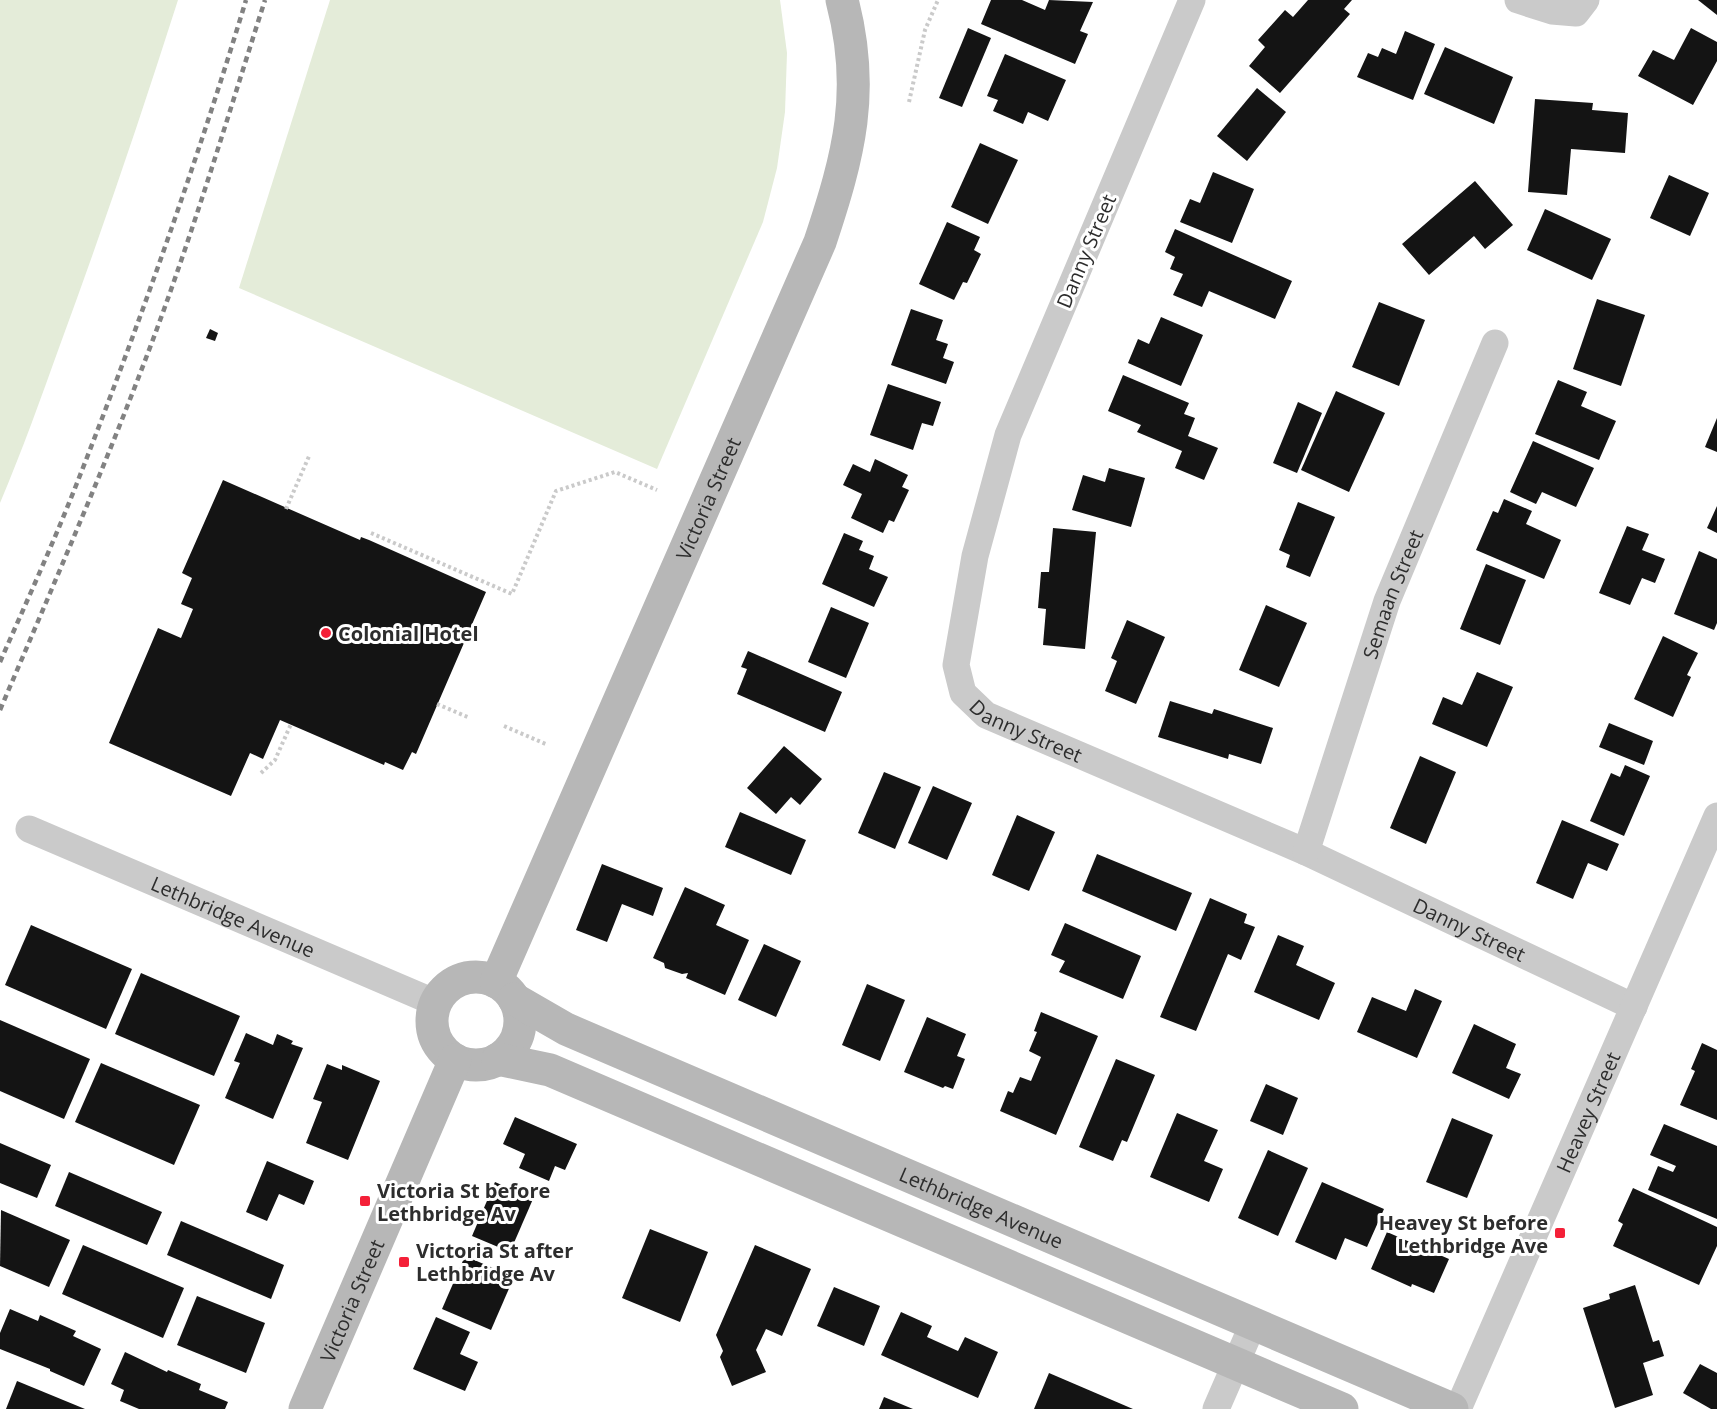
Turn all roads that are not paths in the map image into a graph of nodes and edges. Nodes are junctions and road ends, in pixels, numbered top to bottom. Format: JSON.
{"nodes":[{"id":1,"x":842,"y":0,"type":"edge"},
{"id":2,"x":1192,"y":0,"type":"edge"},
{"id":3,"x":1518,"y":0,"type":"edge"},
{"id":4,"x":1586,"y":0,"type":"edge"},
{"id":5,"x":1495,"y":343,"type":"dead end"},
{"id":6,"x":1717,"y":816,"type":"edge"},
{"id":7,"x":29,"y":829,"type":"dead end"},
{"id":8,"x":1306,"y":852,"type":"junction"},
{"id":9,"x":505,"y":991,"type":"junction"},
{"id":10,"x":436,"y":1003,"type":"junction"},
{"id":11,"x":1634,"y":1007,"type":"junction"},
{"id":12,"x":498,"y":1059,"type":"junction"},
{"id":13,"x":456,"y":1060,"type":"junction"},
{"id":14,"x":1253,"y":1324,"type":"junction"},
{"id":15,"x":1236,"y":1362,"type":"junction"},
{"id":16,"x":305,"y":1409,"type":"edge"},
{"id":17,"x":1216,"y":1409,"type":"edge"},
{"id":18,"x":1342,"y":1409,"type":"edge"},
{"id":19,"x":1452,"y":1409,"type":"edge"},
{"id":20,"x":1458,"y":1409,"type":"edge"}],
"edges":[{"from":1,"to":9,"type":"street","name":"Victoria Street"},
{"from":2,"to":8,"type":"street","name":"Danny Street"},
{"from":3,"to":4,"type":"street"},
{"from":5,"to":8,"type":"street","name":"Semaan Street"},
{"from":6,"to":11,"type":"street","name":"Heavey Street"},
{"from":7,"to":10,"type":"street","name":"Lethbridge Avenue"},
{"from":8,"to":11,"type":"street","name":"Danny Street"},
{"from":9,"to":10,"type":"street"},
{"from":9,"to":12,"type":"street"},
{"from":9,"to":14,"type":"street","name":"Lethbridge Avenue"},
{"from":10,"to":13,"type":"street"},
{"from":11,"to":20,"type":"street","name":"Heavey Street"},
{"from":12,"to":13,"type":"street"},
{"from":12,"to":15,"type":"street"},
{"from":13,"to":16,"type":"street","name":"Victoria Street"},
{"from":14,"to":15,"type":"street"},
{"from":14,"to":19,"type":"street","name":"Lethbridge Avenue"},
{"from":15,"to":17,"type":"street"},
{"from":15,"to":18,"type":"street"}]}
